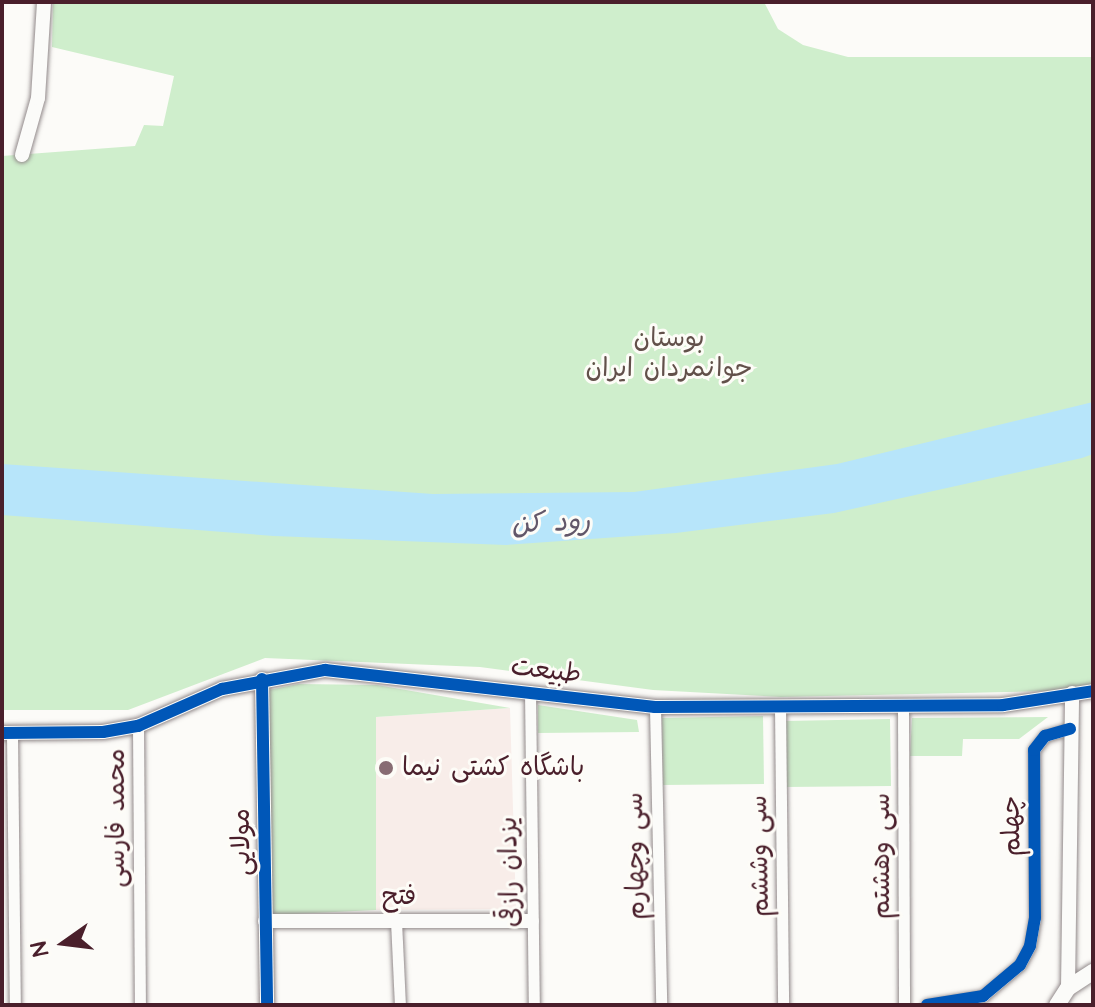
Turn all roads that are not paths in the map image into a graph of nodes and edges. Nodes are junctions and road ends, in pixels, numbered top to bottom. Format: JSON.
{"nodes":[{"id":1,"x":44,"y":2,"type":"edge"},
{"id":2,"x":22,"y":155,"type":"dead end"},
{"id":3,"x":262,"y":679,"type":"junction"},
{"id":4,"x":530,"y":691,"type":"junction"},
{"id":5,"x":1093,"y":691,"type":"edge"},
{"id":6,"x":1072,"y":693,"type":"junction"},
{"id":7,"x":903,"y":706,"type":"junction"},
{"id":8,"x":655,"y":707,"type":"junction"},
{"id":9,"x":780,"y":707,"type":"junction"},
{"id":10,"x":138,"y":726,"type":"junction"},
{"id":11,"x":1070,"y":729,"type":"junction"},
{"id":12,"x":7,"y":733,"type":"edge"},
{"id":13,"x":265,"y":921,"type":"junction"},
{"id":14,"x":396,"y":921,"type":"junction"},
{"id":15,"x":532,"y":921,"type":"junction"},
{"id":16,"x":1093,"y":972,"type":"edge"},
{"id":17,"x":1068,"y":988,"type":"junction"},
{"id":18,"x":15,"y":1005,"type":"edge"},
{"id":19,"x":140,"y":1005,"type":"edge"},
{"id":20,"x":267,"y":1005,"type":"edge"},
{"id":21,"x":400,"y":1005,"type":"edge"},
{"id":22,"x":534,"y":1005,"type":"edge"},
{"id":23,"x":661,"y":1005,"type":"edge"},
{"id":24,"x":783,"y":1005,"type":"edge"},
{"id":25,"x":904,"y":1005,"type":"edge"},
{"id":26,"x":927,"y":1005,"type":"edge"},
{"id":27,"x":1057,"y":1005,"type":"edge"}],
"edges":[{"from":1,"to":2,"type":"street"},
{"from":3,"to":4,"type":"street","name":"طبیعت"},
{"from":3,"to":10,"type":"street","name":"طبیعت"},
{"from":3,"to":13,"type":"street","name":"مولایی"},
{"from":4,"to":8,"type":"street","name":"طبیعت"},
{"from":4,"to":15,"type":"street","name":"یزدان رازقی"},
{"from":5,"to":6,"type":"street","name":"طبیعت"},
{"from":6,"to":7,"type":"street","name":"طبیعت"},
{"from":6,"to":11,"type":"street"},
{"from":7,"to":9,"type":"street","name":"طبیعت"},
{"from":7,"to":25,"type":"street","name":"سی وهشتم"},
{"from":8,"to":9,"type":"street","name":"طبیعت"},
{"from":8,"to":23,"type":"street","name":"سی وچهارم"},
{"from":9,"to":24,"type":"street","name":"سی وششم"},
{"from":10,"to":12,"type":"street","name":"طبیعت"},
{"from":10,"to":19,"type":"street","name":"محمد فارسی"},
{"from":11,"to":17,"type":"street"},
{"from":11,"to":26,"type":"street","name":"چهلم"},
{"from":12,"to":18,"type":"street"},
{"from":13,"to":14,"type":"street","name":"فتح"},
{"from":13,"to":20,"type":"street","name":"مولایی"},
{"from":14,"to":15,"type":"street","name":"فتح"},
{"from":14,"to":21,"type":"street"},
{"from":15,"to":22,"type":"street","name":"یزدان رازقی"},
{"from":16,"to":17,"type":"main road"},
{"from":17,"to":27,"type":"main road"}]}
